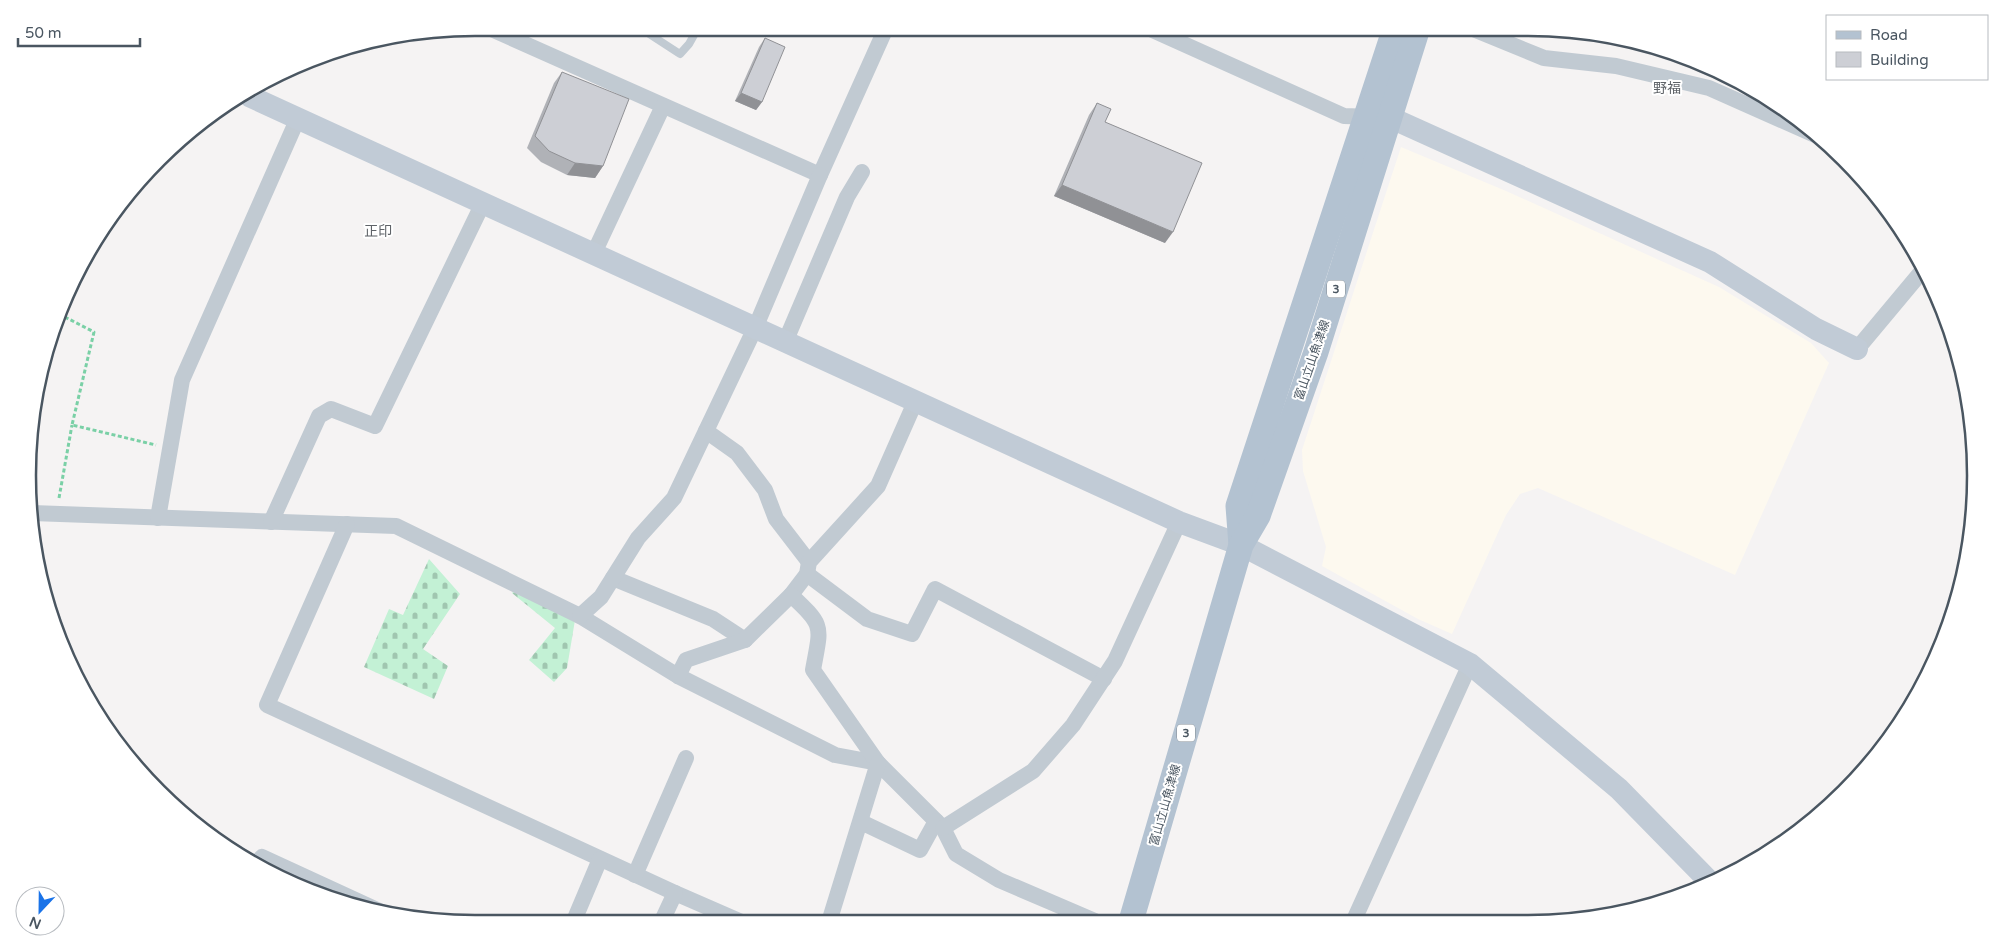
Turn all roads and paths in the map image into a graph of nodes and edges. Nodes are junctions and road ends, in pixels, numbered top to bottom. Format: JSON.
{"nodes":[{"id":1,"x":507,"y":36,"type":"edge"},
{"id":2,"x":652,"y":36,"type":"edge"},
{"id":3,"x":694,"y":36,"type":"edge"},
{"id":4,"x":882,"y":36,"type":"edge"},
{"id":5,"x":1166,"y":36,"type":"edge"},
{"id":6,"x":1393,"y":36,"type":"edge"},
{"id":7,"x":1414,"y":36,"type":"edge"},
{"id":8,"x":1490,"y":36,"type":"edge"},
{"id":9,"x":252,"y":97,"type":"edge"},
{"id":10,"x":662,"y":106,"type":"junction"},
{"id":11,"x":1377,"y":117,"type":"junction"},
{"id":12,"x":298,"y":118,"type":"junction"},
{"id":13,"x":1792,"y":125,"type":"edge"},
{"id":14,"x":862,"y":172,"type":"dead end"},
{"id":15,"x":820,"y":175,"type":"junction"},
{"id":16,"x":483,"y":202,"type":"junction"},
{"id":17,"x":594,"y":254,"type":"junction"},
{"id":18,"x":1918,"y":276,"type":"edge"},
{"id":19,"x":66,"y":318,"type":"edge"},
{"id":20,"x":756,"y":326,"type":"junction"},
{"id":21,"x":786,"y":340,"type":"junction"},
{"id":22,"x":1856,"y":349,"type":"joint"},
{"id":23,"x":916,"y":400,"type":"junction"},
{"id":24,"x":72,"y":425,"type":"junction"},
{"id":25,"x":706,"y":432,"type":"junction"},
{"id":26,"x":170,"y":448,"type":"junction"},
{"id":27,"x":38,"y":513,"type":"edge"},
{"id":28,"x":56,"y":514,"type":"junction"},
{"id":29,"x":158,"y":518,"type":"junction"},
{"id":30,"x":271,"y":522,"type":"junction"},
{"id":31,"x":1179,"y":522,"type":"junction"},
{"id":32,"x":347,"y":524,"type":"junction"},
{"id":33,"x":1241,"y":545,"type":"junction"},
{"id":34,"x":808,"y":568,"type":"junction"},
{"id":35,"x":613,"y":578,"type":"junction"},
{"id":36,"x":791,"y":595,"type":"junction"},
{"id":37,"x":580,"y":616,"type":"junction"},
{"id":38,"x":745,"y":640,"type":"junction"},
{"id":39,"x":1470,"y":664,"type":"junction"},
{"id":40,"x":678,"y":676,"type":"junction"},
{"id":41,"x":1104,"y":679,"type":"junction"},
{"id":42,"x":686,"y":758,"type":"dead end"},
{"id":43,"x":878,"y":763,"type":"junction"},
{"id":44,"x":861,"y":822,"type":"junction"},
{"id":45,"x":939,"y":824,"type":"junction"},
{"id":46,"x":261,"y":858,"type":"edge"},
{"id":47,"x":600,"y":859,"type":"junction"},
{"id":48,"x":635,"y":875,"type":"junction"},
{"id":49,"x":1706,"y":877,"type":"edge"},
{"id":50,"x":335,"y":891,"type":"edge"},
{"id":51,"x":675,"y":893,"type":"junction"},
{"id":52,"x":576,"y":915,"type":"edge"},
{"id":53,"x":665,"y":915,"type":"edge"},
{"id":54,"x":727,"y":915,"type":"edge"},
{"id":55,"x":831,"y":915,"type":"edge"},
{"id":56,"x":1081,"y":915,"type":"edge"},
{"id":57,"x":1133,"y":915,"type":"edge"},
{"id":58,"x":1356,"y":915,"type":"edge"}],
"edges":[{"from":1,"to":10,"type":"street"},
{"from":2,"to":3,"type":"lane"},
{"from":4,"to":15,"type":"street"},
{"from":5,"to":11,"type":"street"},
{"from":6,"to":11,"type":"main road","name":"富山立山魚津線","number":"3"},
{"from":7,"to":11,"type":"main road","name":"富山立山魚津線","number":"3"},
{"from":8,"to":13,"type":"street"},
{"from":9,"to":12,"type":"street"},
{"from":10,"to":15,"type":"street"},
{"from":10,"to":17,"type":"street"},
{"from":11,"to":22,"type":"street"},
{"from":11,"to":33,"type":"main road","name":"富山立山魚津線","number":"3"},
{"from":12,"to":16,"type":"street"},
{"from":12,"to":26,"type":"street"},
{"from":14,"to":21,"type":"street"},
{"from":15,"to":20,"type":"street"},
{"from":16,"to":17,"type":"street"},
{"from":16,"to":30,"type":"street"},
{"from":17,"to":20,"type":"street"},
{"from":18,"to":22,"type":"street"},
{"from":19,"to":24,"type":"path"},
{"from":20,"to":21,"type":"street"},
{"from":20,"to":25,"type":"street"},
{"from":21,"to":23,"type":"street"},
{"from":23,"to":31,"type":"street"},
{"from":23,"to":34,"type":"street"},
{"from":24,"to":26,"type":"path"},
{"from":24,"to":28,"type":"path"},
{"from":25,"to":34,"type":"street"},
{"from":25,"to":35,"type":"street"},
{"from":26,"to":29,"type":"street"},
{"from":27,"to":28,"type":"street"},
{"from":28,"to":29,"type":"street"},
{"from":29,"to":30,"type":"street"},
{"from":30,"to":32,"type":"street"},
{"from":31,"to":33,"type":"street"},
{"from":31,"to":41,"type":"street"},
{"from":32,"to":37,"type":"street"},
{"from":32,"to":47,"type":"street"},
{"from":33,"to":39,"type":"street"},
{"from":33,"to":57,"type":"main road","name":"富山立山魚津線","number":"3"},
{"from":34,"to":36,"type":"street"},
{"from":34,"to":41,"type":"street"},
{"from":35,"to":37,"type":"street"},
{"from":35,"to":38,"type":"street"},
{"from":36,"to":38,"type":"street"},
{"from":36,"to":43,"type":"street"},
{"from":37,"to":40,"type":"street"},
{"from":38,"to":40,"type":"street"},
{"from":39,"to":49,"type":"street"},
{"from":39,"to":58,"type":"street"},
{"from":40,"to":43,"type":"street"},
{"from":41,"to":45,"type":"street"},
{"from":42,"to":48,"type":"street"},
{"from":43,"to":44,"type":"street"},
{"from":43,"to":45,"type":"street"},
{"from":44,"to":45,"type":"street"},
{"from":44,"to":55,"type":"street"},
{"from":45,"to":56,"type":"street"},
{"from":46,"to":50,"type":"street"},
{"from":47,"to":48,"type":"street"},
{"from":47,"to":52,"type":"street"},
{"from":48,"to":51,"type":"street"},
{"from":51,"to":53,"type":"street"},
{"from":51,"to":54,"type":"street"}]}
